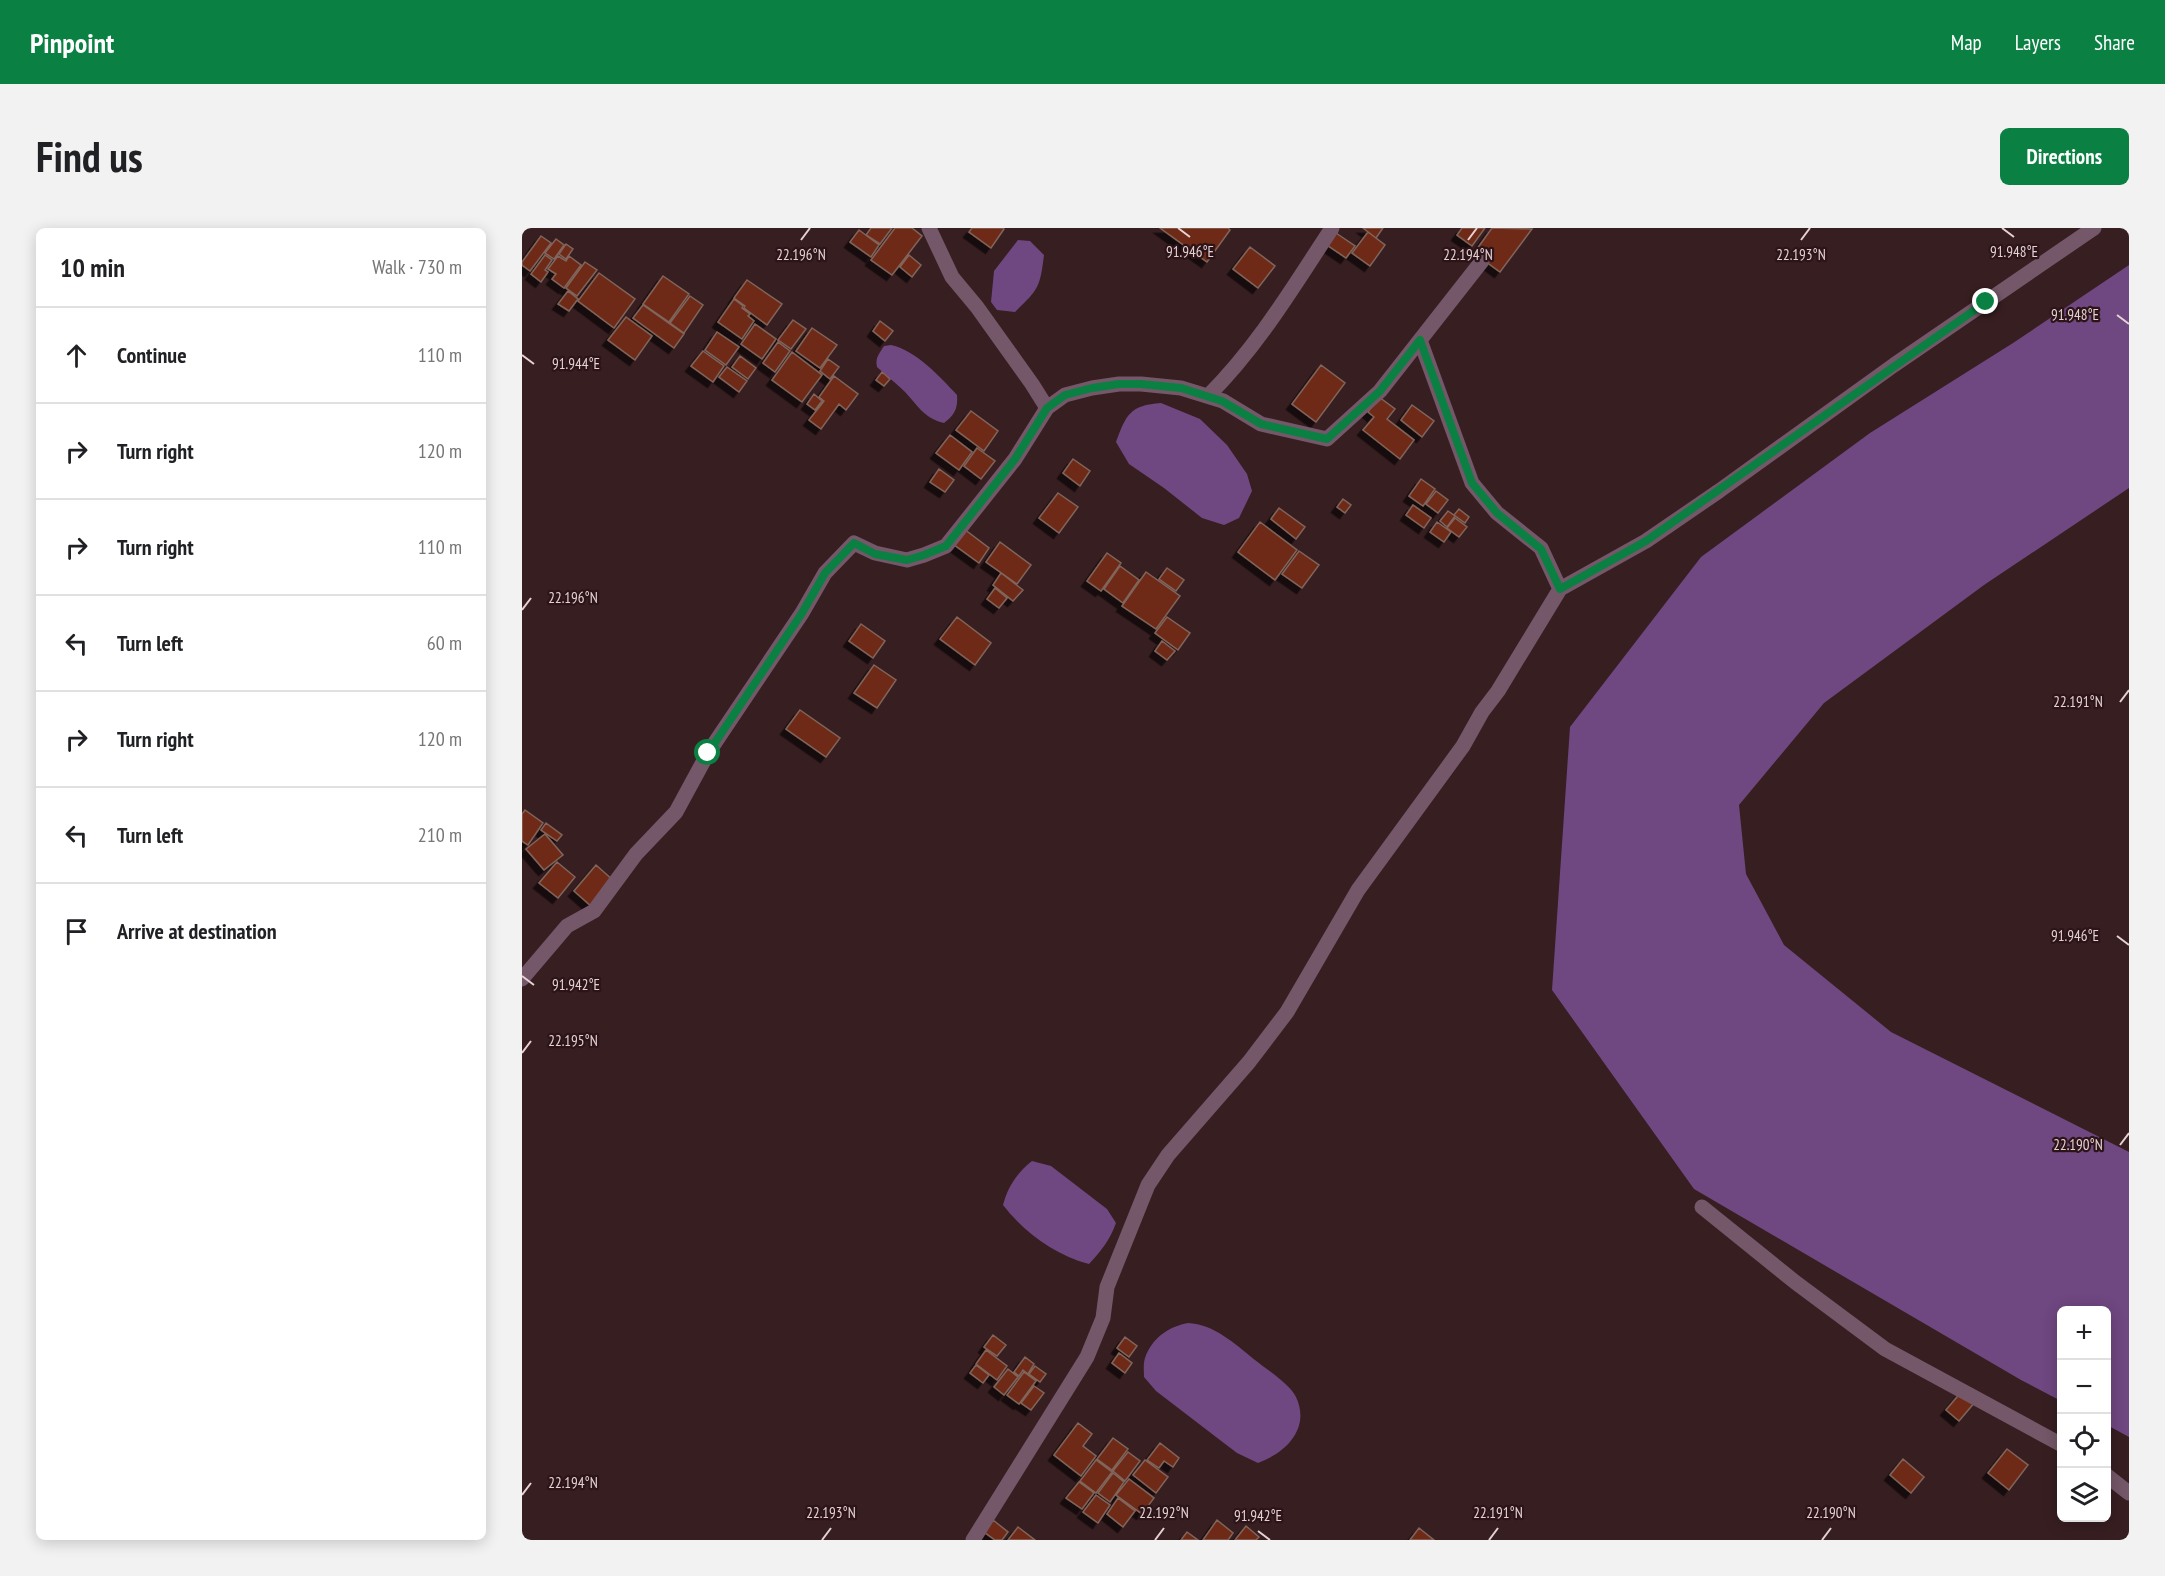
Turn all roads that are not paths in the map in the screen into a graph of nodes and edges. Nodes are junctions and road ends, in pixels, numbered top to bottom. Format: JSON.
{"nodes":[{"id":1,"x":930,"y":228,"type":"edge"},
{"id":2,"x":1332,"y":228,"type":"edge"},
{"id":3,"x":2094,"y":228,"type":"edge"},
{"id":4,"x":1482,"y":261,"type":"dead end"},
{"id":5,"x":1420,"y":340,"type":"junction"},
{"id":6,"x":1208,"y":396,"type":"junction"},
{"id":7,"x":1047,"y":408,"type":"junction"},
{"id":8,"x":1560,"y":589,"type":"junction"},
{"id":9,"x":522,"y":979,"type":"edge"},
{"id":10,"x":1702,"y":1207,"type":"dead end"},
{"id":11,"x":2057,"y":1442,"type":"edge"},
{"id":12,"x":2111,"y":1479,"type":"edge"},
{"id":13,"x":2129,"y":1493,"type":"edge"},
{"id":14,"x":973,"y":1540,"type":"edge"}],
"edges":[{"from":1,"to":7,"type":"street"},
{"from":2,"to":6,"type":"street"},
{"from":3,"to":8,"type":"street"},
{"from":4,"to":5,"type":"street"},
{"from":5,"to":6,"type":"street"},
{"from":5,"to":8,"type":"street"},
{"from":6,"to":7,"type":"street"},
{"from":7,"to":9,"type":"street"},
{"from":8,"to":14,"type":"street"},
{"from":10,"to":11,"type":"street"},
{"from":12,"to":13,"type":"street"}]}
